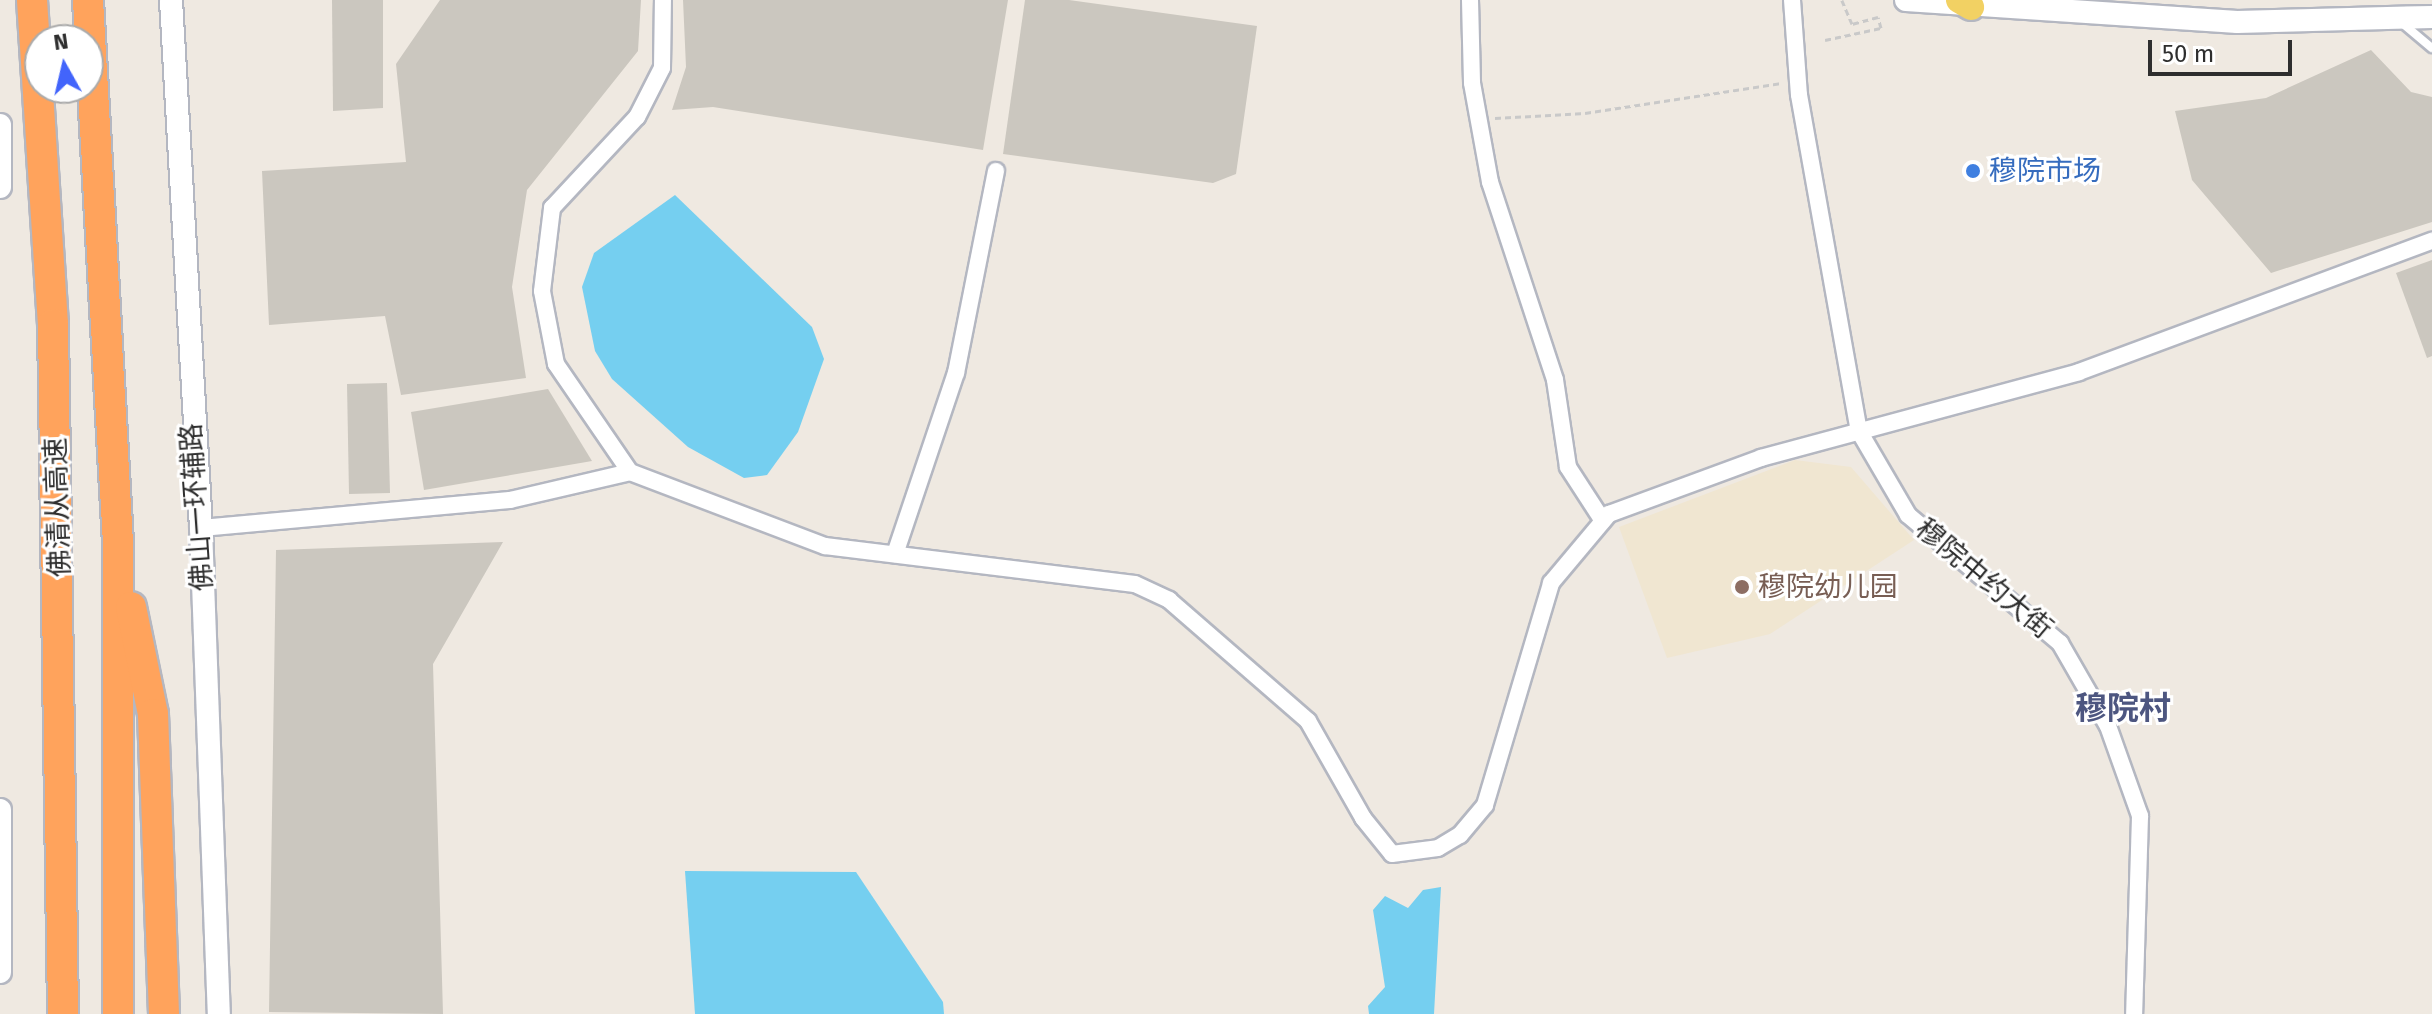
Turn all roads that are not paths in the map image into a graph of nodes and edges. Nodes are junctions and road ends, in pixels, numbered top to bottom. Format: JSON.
{"nodes":[{"id":1,"x":32,"y":0,"type":"edge"},
{"id":2,"x":88,"y":0,"type":"edge"},
{"id":3,"x":171,"y":0,"type":"edge"},
{"id":4,"x":663,"y":0,"type":"edge"},
{"id":5,"x":1470,"y":0,"type":"edge"},
{"id":6,"x":1792,"y":0,"type":"edge"},
{"id":7,"x":1906,"y":0,"type":"edge"},
{"id":8,"x":1965,"y":4,"type":"edge"},
{"id":9,"x":2432,"y":17,"type":"edge"},
{"id":10,"x":2399,"y":20,"type":"junction"},
{"id":11,"x":2432,"y":48,"type":"edge"},
{"id":12,"x":0,"y":125,"type":"edge"},
{"id":13,"x":996,"y":171,"type":"dead end"},
{"id":14,"x":0,"y":187,"type":"edge"},
{"id":15,"x":2432,"y":241,"type":"edge"},
{"id":16,"x":1859,"y":431,"type":"junction"},
{"id":17,"x":630,"y":472,"type":"junction"},
{"id":18,"x":1603,"y":521,"type":"junction"},
{"id":19,"x":201,"y":528,"type":"junction"},
{"id":20,"x":118,"y":544,"type":"junction"},
{"id":21,"x":895,"y":554,"type":"junction"},
{"id":22,"x":0,"y":810,"type":"edge"},
{"id":23,"x":0,"y":972,"type":"edge"},
{"id":24,"x":63,"y":1014,"type":"edge"},
{"id":25,"x":118,"y":1014,"type":"edge"},
{"id":26,"x":164,"y":1014,"type":"edge"},
{"id":27,"x":219,"y":1014,"type":"edge"},
{"id":28,"x":2134,"y":1014,"type":"edge"}],
"edges":[{"from":1,"to":24,"type":"highway","name":"佛清从高速"},
{"from":2,"to":20,"type":"highway","name":"佛清从高速"},
{"from":3,"to":19,"type":"main road","name":"佛山一环辅路"},
{"from":4,"to":17,"type":"street"},
{"from":5,"to":18,"type":"street"},
{"from":6,"to":16,"type":"street","name":"穆院中约大街"},
{"from":7,"to":8,"type":"main road"},
{"from":8,"to":10,"type":"main road"},
{"from":9,"to":10,"type":"main road"},
{"from":10,"to":11,"type":"lane"},
{"from":12,"to":14,"type":"main road"},
{"from":13,"to":21,"type":"street"},
{"from":15,"to":16,"type":"street"},
{"from":16,"to":18,"type":"street"},
{"from":16,"to":28,"type":"street","name":"穆院中约大街"},
{"from":17,"to":19,"type":"street"},
{"from":17,"to":21,"type":"street"},
{"from":18,"to":21,"type":"street"},
{"from":19,"to":27,"type":"main road","name":"佛山一环辅路"},
{"from":20,"to":25,"type":"highway","name":"佛清从高速"},
{"from":20,"to":26,"type":"highway"},
{"from":22,"to":23,"type":"main road"}]}
